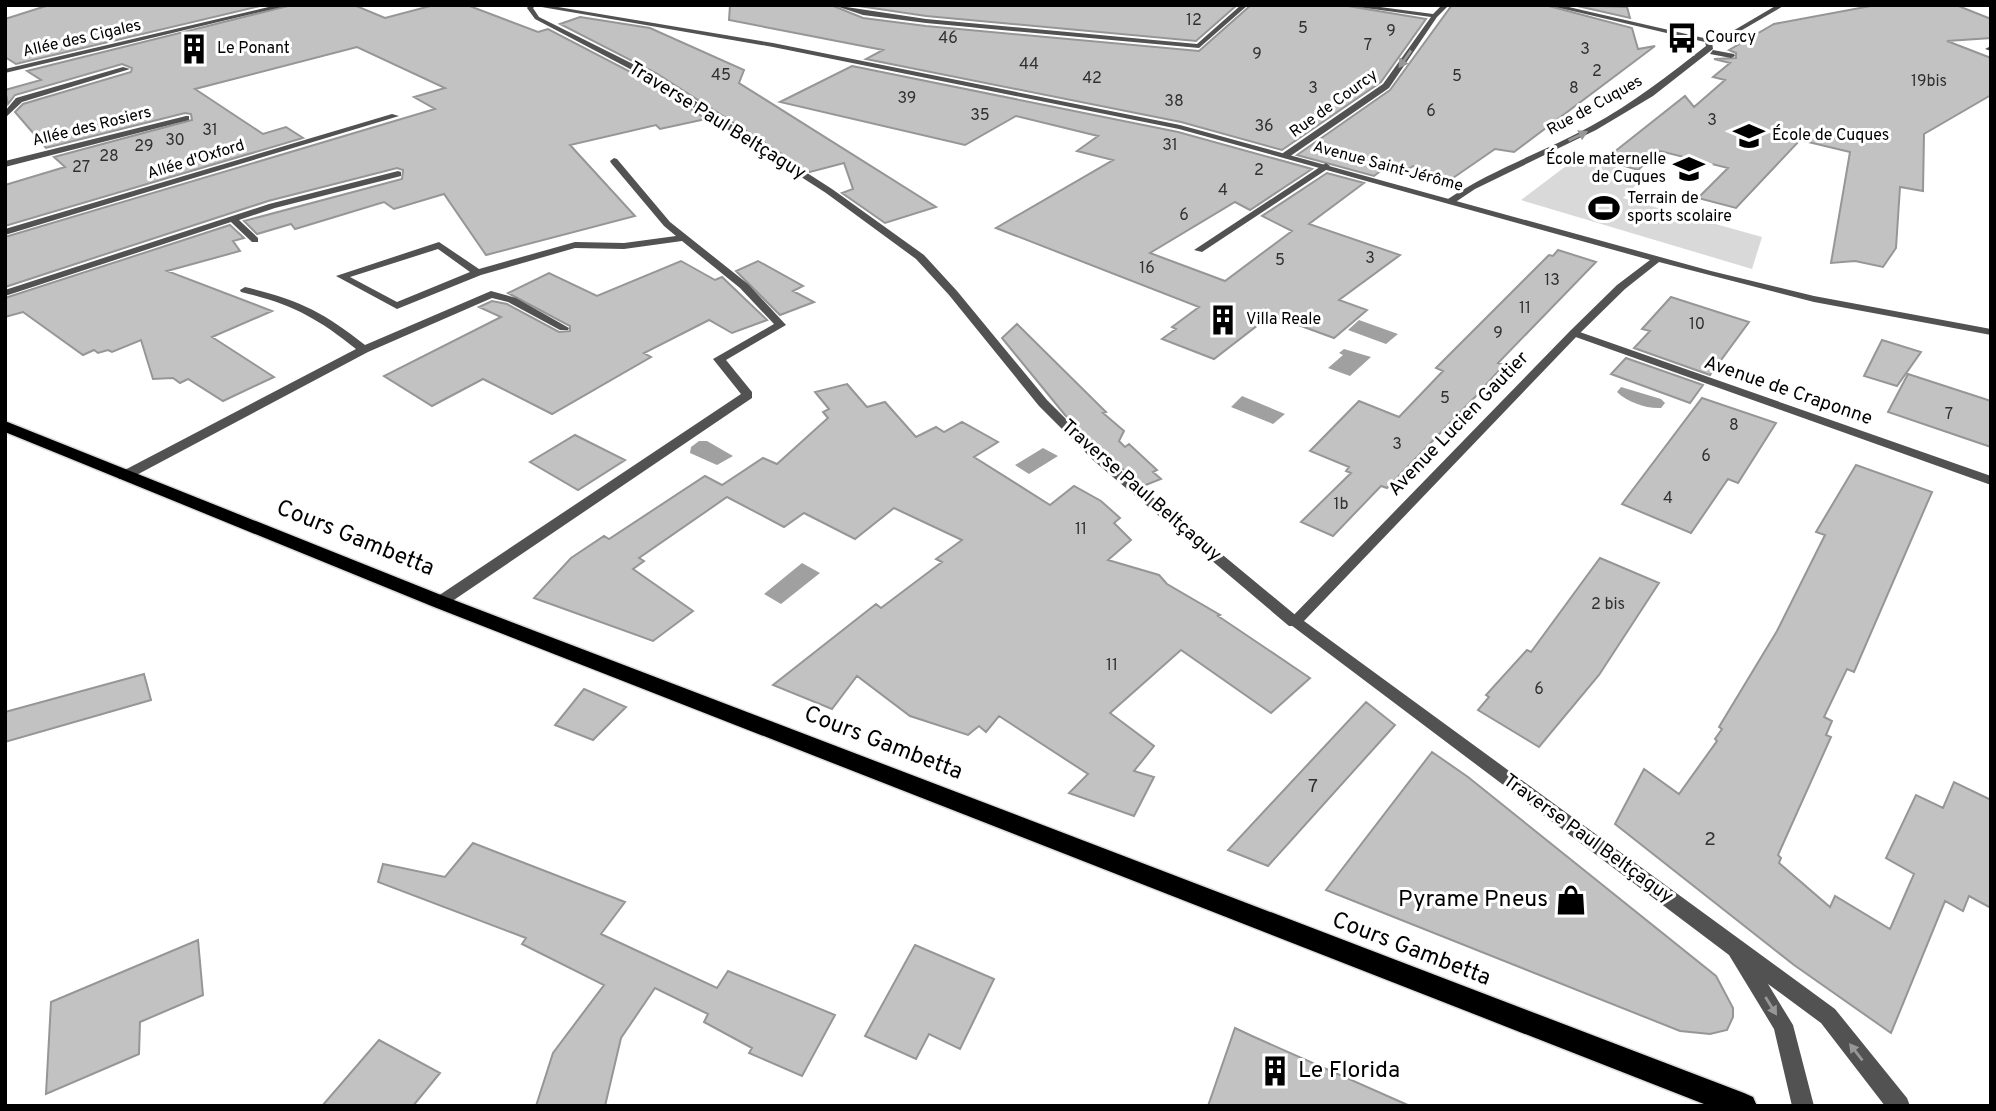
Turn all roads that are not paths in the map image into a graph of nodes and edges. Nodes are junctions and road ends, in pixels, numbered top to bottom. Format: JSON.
{"nodes":[{"id":1,"x":288,"y":5,"type":"edge"},
{"id":2,"x":533,"y":5,"type":"edge"},
{"id":3,"x":572,"y":5,"type":"edge"},
{"id":4,"x":836,"y":5,"type":"edge"},
{"id":5,"x":1245,"y":5,"type":"edge"},
{"id":6,"x":1347,"y":5,"type":"edge"},
{"id":7,"x":1446,"y":5,"type":"edge"},
{"id":8,"x":1550,"y":5,"type":"edge"},
{"id":9,"x":1782,"y":5,"type":"edge"},
{"id":10,"x":1435,"y":16,"type":"junction"},
{"id":11,"x":1708,"y":41,"type":"junction"},
{"id":12,"x":773,"y":45,"type":"junction"},
{"id":13,"x":1713,"y":52,"type":"dead end"},
{"id":14,"x":1731,"y":56,"type":"dead end"},
{"id":15,"x":126,"y":69,"type":"dead end"},
{"id":16,"x":5,"y":71,"type":"edge"},
{"id":17,"x":5,"y":116,"type":"edge"},
{"id":18,"x":395,"y":116,"type":"dead end"},
{"id":19,"x":186,"y":118,"type":"dead end"},
{"id":20,"x":1286,"y":155,"type":"junction"},
{"id":21,"x":614,"y":161,"type":"dead end"},
{"id":22,"x":5,"y":164,"type":"edge"},
{"id":23,"x":1326,"y":166,"type":"junction"},
{"id":24,"x":398,"y":174,"type":"dead end"},
{"id":25,"x":1451,"y":201,"type":"junction"},
{"id":26,"x":233,"y":219,"type":"junction"},
{"id":27,"x":5,"y":232,"type":"edge"},
{"id":28,"x":685,"y":238,"type":"junction"},
{"id":29,"x":255,"y":240,"type":"dead end"},
{"id":30,"x":1199,"y":250,"type":"dead end"},
{"id":31,"x":1657,"y":259,"type":"junction"},
{"id":32,"x":477,"y":273,"type":"junction"},
{"id":33,"x":245,"y":290,"type":"dead end"},
{"id":34,"x":5,"y":293,"type":"edge"},
{"id":35,"x":564,"y":328,"type":"dead end"},
{"id":36,"x":1991,"y":332,"type":"edge"},
{"id":37,"x":1574,"y":333,"type":"junction"},
{"id":38,"x":364,"y":350,"type":"junction"},
{"id":39,"x":5,"y":426,"type":"edge"},
{"id":40,"x":124,"y":476,"type":"junction"},
{"id":41,"x":1991,"y":481,"type":"edge"},
{"id":42,"x":440,"y":602,"type":"junction"},
{"id":43,"x":1294,"y":622,"type":"junction"},
{"id":44,"x":1735,"y":948,"type":"junction"},
{"id":45,"x":1744,"y":1106,"type":"edge"},
{"id":46,"x":1803,"y":1106,"type":"edge"},
{"id":47,"x":1899,"y":1106,"type":"edge"}],
"edges":[{"from":1,"to":16,"type":"street","name":"Allée des Cigales"},
{"from":2,"to":12,"type":"street","name":"Avenue Saint-Jérôme"},
{"from":2,"to":43,"type":"street","name":"Traverse Paul Beltçaguy"},
{"from":3,"to":12,"type":"street","name":"Avenue Saint-Jérôme"},
{"from":4,"to":5,"type":"street"},
{"from":6,"to":10,"type":"street"},
{"from":7,"to":10,"type":"street","name":"Rue de Courcy"},
{"from":8,"to":11,"type":"street"},
{"from":9,"to":11,"type":"street"},
{"from":10,"to":20,"type":"street","name":"Rue de Courcy","one_way":true},
{"from":25,"to":11,"type":"street","name":"Rue de Cuques","one_way":true},
{"from":12,"to":20,"type":"street","name":"Avenue Saint-Jérôme"},
{"from":13,"to":14,"type":"street"},
{"from":15,"to":17,"type":"street"},
{"from":18,"to":27,"type":"street","name":"Allée d'Oxford"},
{"from":19,"to":22,"type":"street","name":"Allée des Rosiers"},
{"from":20,"to":23,"type":"street","name":"Avenue Saint-Jérôme"},
{"from":21,"to":28,"type":"street"},
{"from":23,"to":25,"type":"street","name":"Avenue Saint-Jérôme"},
{"from":23,"to":30,"type":"street"},
{"from":24,"to":26,"type":"street"},
{"from":25,"to":31,"type":"street","name":"Avenue Saint-Jérôme"},
{"from":26,"to":29,"type":"street"},
{"from":26,"to":34,"type":"street"},
{"from":28,"to":32,"type":"street"},
{"from":28,"to":42,"type":"street"},
{"from":31,"to":36,"type":"street","name":"Avenue Saint-Jérôme"},
{"from":31,"to":37,"type":"street","name":"Avenue Lucien Gautier"},
{"from":32,"to":32,"type":"street"},
{"from":33,"to":38,"type":"street"},
{"from":35,"to":38,"type":"street"},
{"from":37,"to":41,"type":"street","name":"Avenue de Craponne"},
{"from":37,"to":43,"type":"street","name":"Avenue Lucien Gautier"},
{"from":38,"to":40,"type":"street"},
{"from":39,"to":40,"type":"main road","name":"Cours Gambetta"},
{"from":40,"to":42,"type":"main road","name":"Cours Gambetta"},
{"from":42,"to":45,"type":"main road","name":"Cours Gambetta"},
{"from":43,"to":44,"type":"street","name":"Traverse Paul Beltçaguy"},
{"from":44,"to":46,"type":"street","name":"Traverse Paul Beltçaguy","one_way":true},
{"from":47,"to":44,"type":"street","name":"Traverse Paul Beltçaguy","one_way":true}]}
